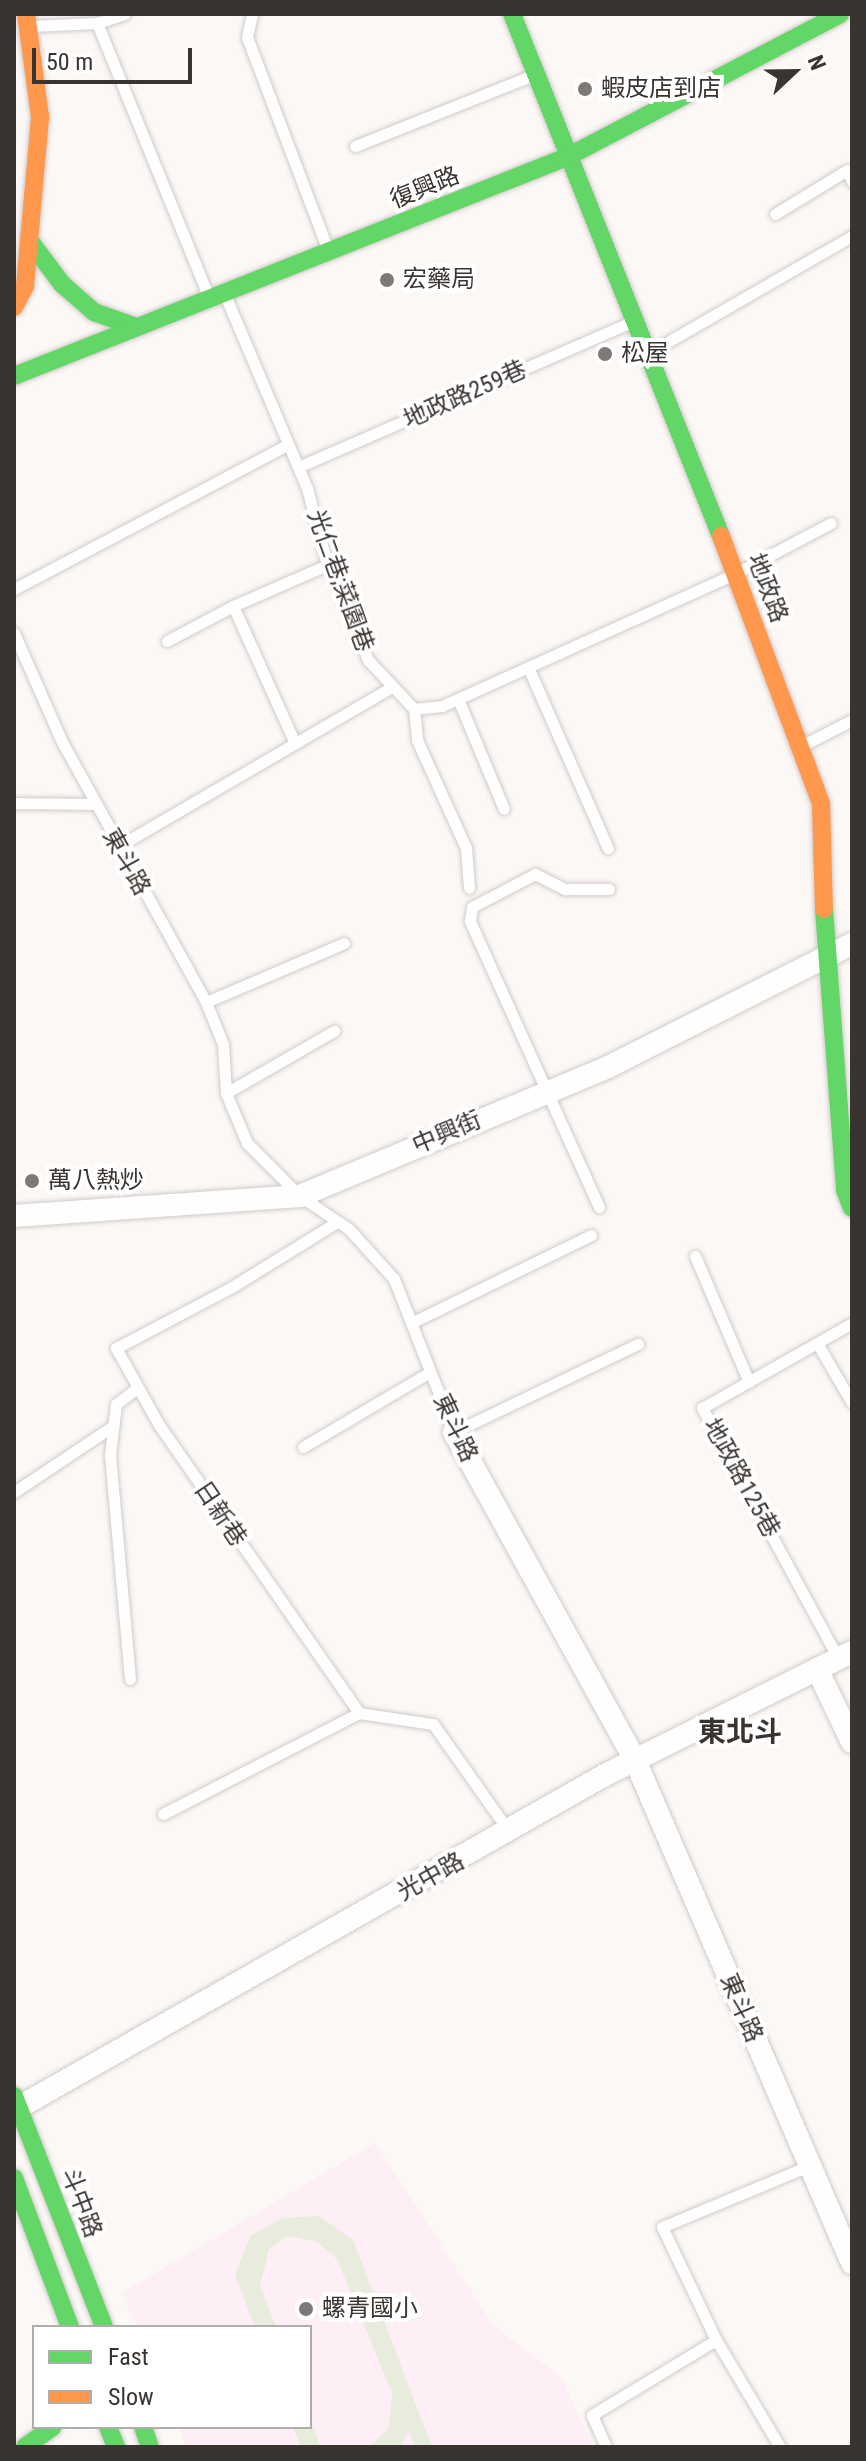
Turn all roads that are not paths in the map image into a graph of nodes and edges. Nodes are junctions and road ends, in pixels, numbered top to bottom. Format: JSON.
{"nodes":[{"id":1,"x":125,"y":14,"type":"edge"},
{"id":2,"x":252,"y":14,"type":"edge"},
{"id":3,"x":512,"y":14,"type":"edge"},
{"id":4,"x":840,"y":14,"type":"edge"},
{"id":5,"x":97,"y":23,"type":"junction"},
{"id":6,"x":23,"y":24,"type":"edge"},
{"id":7,"x":536,"y":74,"type":"junction"},
{"id":8,"x":355,"y":146,"type":"dead end"},
{"id":9,"x":567,"y":157,"type":"junction"},
{"id":10,"x":852,"y":182,"type":"edge"},
{"id":11,"x":775,"y":214,"type":"dead end"},
{"id":12,"x":852,"y":236,"type":"edge"},
{"id":13,"x":29,"y":240,"type":"junction"},
{"id":14,"x":328,"y":252,"type":"junction"},
{"id":15,"x":217,"y":297,"type":"junction"},
{"id":16,"x":16,"y":302,"type":"edge"},
{"id":17,"x":631,"y":322,"type":"junction"},
{"id":18,"x":133,"y":326,"type":"junction"},
{"id":19,"x":645,"y":356,"type":"junction"},
{"id":20,"x":14,"y":376,"type":"edge"},
{"id":21,"x":285,"y":446,"type":"junction"},
{"id":22,"x":298,"y":467,"type":"junction"},
{"id":23,"x":831,"y":523,"type":"dead end"},
{"id":24,"x":329,"y":564,"type":"junction"},
{"id":25,"x":736,"y":573,"type":"junction"},
{"id":26,"x":14,"y":589,"type":"edge"},
{"id":27,"x":233,"y":606,"type":"junction"},
{"id":28,"x":14,"y":633,"type":"edge"},
{"id":29,"x":167,"y":641,"type":"dead end"},
{"id":30,"x":528,"y":667,"type":"junction"},
{"id":31,"x":392,"y":687,"type":"junction"},
{"id":32,"x":458,"y":699,"type":"junction"},
{"id":33,"x":414,"y":709,"type":"junction"},
{"id":34,"x":852,"y":720,"type":"edge"},
{"id":35,"x":294,"y":741,"type":"junction"},
{"id":36,"x":802,"y":745,"type":"junction"},
{"id":37,"x":14,"y":803,"type":"edge"},
{"id":38,"x":95,"y":804,"type":"junction"},
{"id":39,"x":504,"y":809,"type":"dead end"},
{"id":40,"x":117,"y":847,"type":"junction"},
{"id":41,"x":608,"y":848,"type":"dead end"},
{"id":42,"x":469,"y":888,"type":"dead end"},
{"id":43,"x":609,"y":889,"type":"dead end"},
{"id":44,"x":344,"y":943,"type":"dead end"},
{"id":45,"x":852,"y":944,"type":"edge"},
{"id":46,"x":826,"y":957,"type":"junction"},
{"id":47,"x":206,"y":1002,"type":"junction"},
{"id":48,"x":334,"y":1031,"type":"dead end"},
{"id":49,"x":226,"y":1093,"type":"junction"},
{"id":50,"x":543,"y":1093,"type":"junction"},
{"id":51,"x":846,"y":1138,"type":"edge"},
{"id":52,"x":300,"y":1196,"type":"junction"},
{"id":53,"x":599,"y":1207,"type":"dead end"},
{"id":54,"x":852,"y":1208,"type":"edge"},
{"id":55,"x":14,"y":1216,"type":"edge"},
{"id":56,"x":337,"y":1222,"type":"junction"},
{"id":57,"x":591,"y":1235,"type":"dead end"},
{"id":58,"x":695,"y":1256,"type":"dead end"},
{"id":59,"x":413,"y":1322,"type":"junction"},
{"id":60,"x":852,"y":1323,"type":"edge"},
{"id":61,"x":817,"y":1343,"type":"junction"},
{"id":62,"x":638,"y":1344,"type":"dead end"},
{"id":63,"x":430,"y":1372,"type":"junction"},
{"id":64,"x":749,"y":1382,"type":"junction"},
{"id":65,"x":136,"y":1389,"type":"junction"},
{"id":66,"x":852,"y":1403,"type":"edge"},
{"id":67,"x":113,"y":1426,"type":"junction"},
{"id":68,"x":454,"y":1432,"type":"junction"},
{"id":69,"x":303,"y":1447,"type":"dead end"},
{"id":70,"x":14,"y":1492,"type":"edge"},
{"id":71,"x":845,"y":1655,"type":"edge"},
{"id":72,"x":817,"y":1669,"type":"junction"},
{"id":73,"x":130,"y":1679,"type":"dead end"},
{"id":74,"x":359,"y":1713,"type":"junction"},
{"id":75,"x":852,"y":1742,"type":"edge"},
{"id":76,"x":635,"y":1760,"type":"junction"},
{"id":77,"x":163,"y":1814,"type":"dead end"},
{"id":78,"x":510,"y":1833,"type":"junction"},
{"id":79,"x":15,"y":2105,"type":"edge"},
{"id":80,"x":811,"y":2165,"type":"junction"},
{"id":81,"x":14,"y":2178,"type":"edge"},
{"id":82,"x":852,"y":2263,"type":"edge"},
{"id":83,"x":69,"y":2325,"type":"edge"},
{"id":84,"x":103,"y":2325,"type":"edge"},
{"id":85,"x":716,"y":2340,"type":"junction"},
{"id":86,"x":50,"y":2429,"type":"edge"},
{"id":87,"x":25,"y":2447,"type":"edge"},
{"id":88,"x":606,"y":2447,"type":"edge"},
{"id":89,"x":780,"y":2447,"type":"edge"}],
"edges":[{"from":1,"to":5,"type":"lane"},
{"from":2,"to":14,"type":"lane"},
{"from":3,"to":7,"type":"street","name":"地政路"},
{"from":4,"to":9,"type":"street","name":"復興路"},
{"from":5,"to":6,"type":"lane"},
{"from":5,"to":15,"type":"lane","name":"光仁巷;菜園巷"},
{"from":6,"to":13,"type":"street"},
{"from":7,"to":8,"type":"lane"},
{"from":7,"to":9,"type":"street","name":"地政路"},
{"from":9,"to":14,"type":"street","name":"復興路"},
{"from":9,"to":17,"type":"street","name":"地政路"},
{"from":10,"to":11,"type":"lane"},
{"from":12,"to":19,"type":"lane"},
{"from":13,"to":16,"type":"street"},
{"from":13,"to":18,"type":"street"},
{"from":14,"to":15,"type":"street","name":"復興路"},
{"from":15,"to":18,"type":"street","name":"復興路"},
{"from":15,"to":21,"type":"lane","name":"光仁巷;菜園巷"},
{"from":17,"to":19,"type":"street","name":"地政路"},
{"from":17,"to":22,"type":"lane","name":"地政路259巷"},
{"from":18,"to":20,"type":"street","name":"復興路"},
{"from":19,"to":25,"type":"street","name":"地政路"},
{"from":21,"to":22,"type":"lane","name":"光仁巷;菜園巷"},
{"from":21,"to":26,"type":"lane"},
{"from":22,"to":24,"type":"lane","name":"光仁巷;菜園巷"},
{"from":23,"to":25,"type":"lane"},
{"from":24,"to":27,"type":"lane"},
{"from":24,"to":31,"type":"lane","name":"光仁巷;菜園巷"},
{"from":25,"to":30,"type":"lane"},
{"from":25,"to":36,"type":"street","name":"地政路"},
{"from":27,"to":29,"type":"lane"},
{"from":27,"to":35,"type":"lane"},
{"from":28,"to":38,"type":"lane","name":"東斗路"},
{"from":30,"to":32,"type":"lane"},
{"from":30,"to":41,"type":"lane"},
{"from":31,"to":33,"type":"lane","name":"光仁巷;菜園巷"},
{"from":31,"to":35,"type":"lane"},
{"from":32,"to":33,"type":"lane"},
{"from":32,"to":39,"type":"lane"},
{"from":33,"to":42,"type":"lane"},
{"from":34,"to":36,"type":"lane"},
{"from":35,"to":40,"type":"lane"},
{"from":36,"to":46,"type":"street","name":"地政路"},
{"from":37,"to":38,"type":"lane"},
{"from":38,"to":40,"type":"lane","name":"東斗路"},
{"from":40,"to":47,"type":"lane","name":"東斗路"},
{"from":43,"to":50,"type":"lane"},
{"from":44,"to":47,"type":"lane"},
{"from":45,"to":46,"type":"street","name":"中興街"},
{"from":46,"to":50,"type":"street","name":"中興街"},
{"from":46,"to":51,"type":"street","name":"地政路"},
{"from":47,"to":49,"type":"lane","name":"東斗路"},
{"from":48,"to":49,"type":"lane"},
{"from":49,"to":52,"type":"lane","name":"東斗路"},
{"from":50,"to":52,"type":"street","name":"中興街"},
{"from":50,"to":53,"type":"lane"},
{"from":51,"to":54,"type":"street","name":"地政路"},
{"from":52,"to":55,"type":"street","name":"中興街"},
{"from":52,"to":56,"type":"lane","name":"東斗路"},
{"from":56,"to":59,"type":"lane","name":"東斗路"},
{"from":56,"to":65,"type":"lane","name":"日新巷"},
{"from":57,"to":59,"type":"lane"},
{"from":58,"to":64,"type":"lane"},
{"from":59,"to":63,"type":"lane","name":"東斗路"},
{"from":60,"to":61,"type":"lane","name":"地政路125巷"},
{"from":61,"to":64,"type":"lane","name":"地政路125巷"},
{"from":61,"to":66,"type":"lane"},
{"from":62,"to":68,"type":"lane"},
{"from":63,"to":68,"type":"lane","name":"東斗路"},
{"from":63,"to":69,"type":"lane"},
{"from":64,"to":71,"type":"lane","name":"地政路125巷"},
{"from":65,"to":67,"type":"lane"},
{"from":65,"to":74,"type":"lane","name":"日新巷"},
{"from":67,"to":70,"type":"lane"},
{"from":67,"to":73,"type":"lane"},
{"from":68,"to":76,"type":"street","name":"東斗路"},
{"from":71,"to":72,"type":"street","name":"光中路"},
{"from":72,"to":75,"type":"street"},
{"from":72,"to":76,"type":"street","name":"光中路"},
{"from":74,"to":77,"type":"lane"},
{"from":74,"to":78,"type":"lane"},
{"from":76,"to":78,"type":"street","name":"光中路"},
{"from":76,"to":80,"type":"street","name":"東斗路"},
{"from":78,"to":79,"type":"street","name":"光中路"},
{"from":79,"to":84,"type":"street","name":"斗中路"},
{"from":80,"to":82,"type":"street","name":"東斗路"},
{"from":80,"to":85,"type":"lane"},
{"from":81,"to":83,"type":"street"},
{"from":85,"to":88,"type":"lane"},
{"from":85,"to":89,"type":"lane"},
{"from":86,"to":87,"type":"street"}]}
